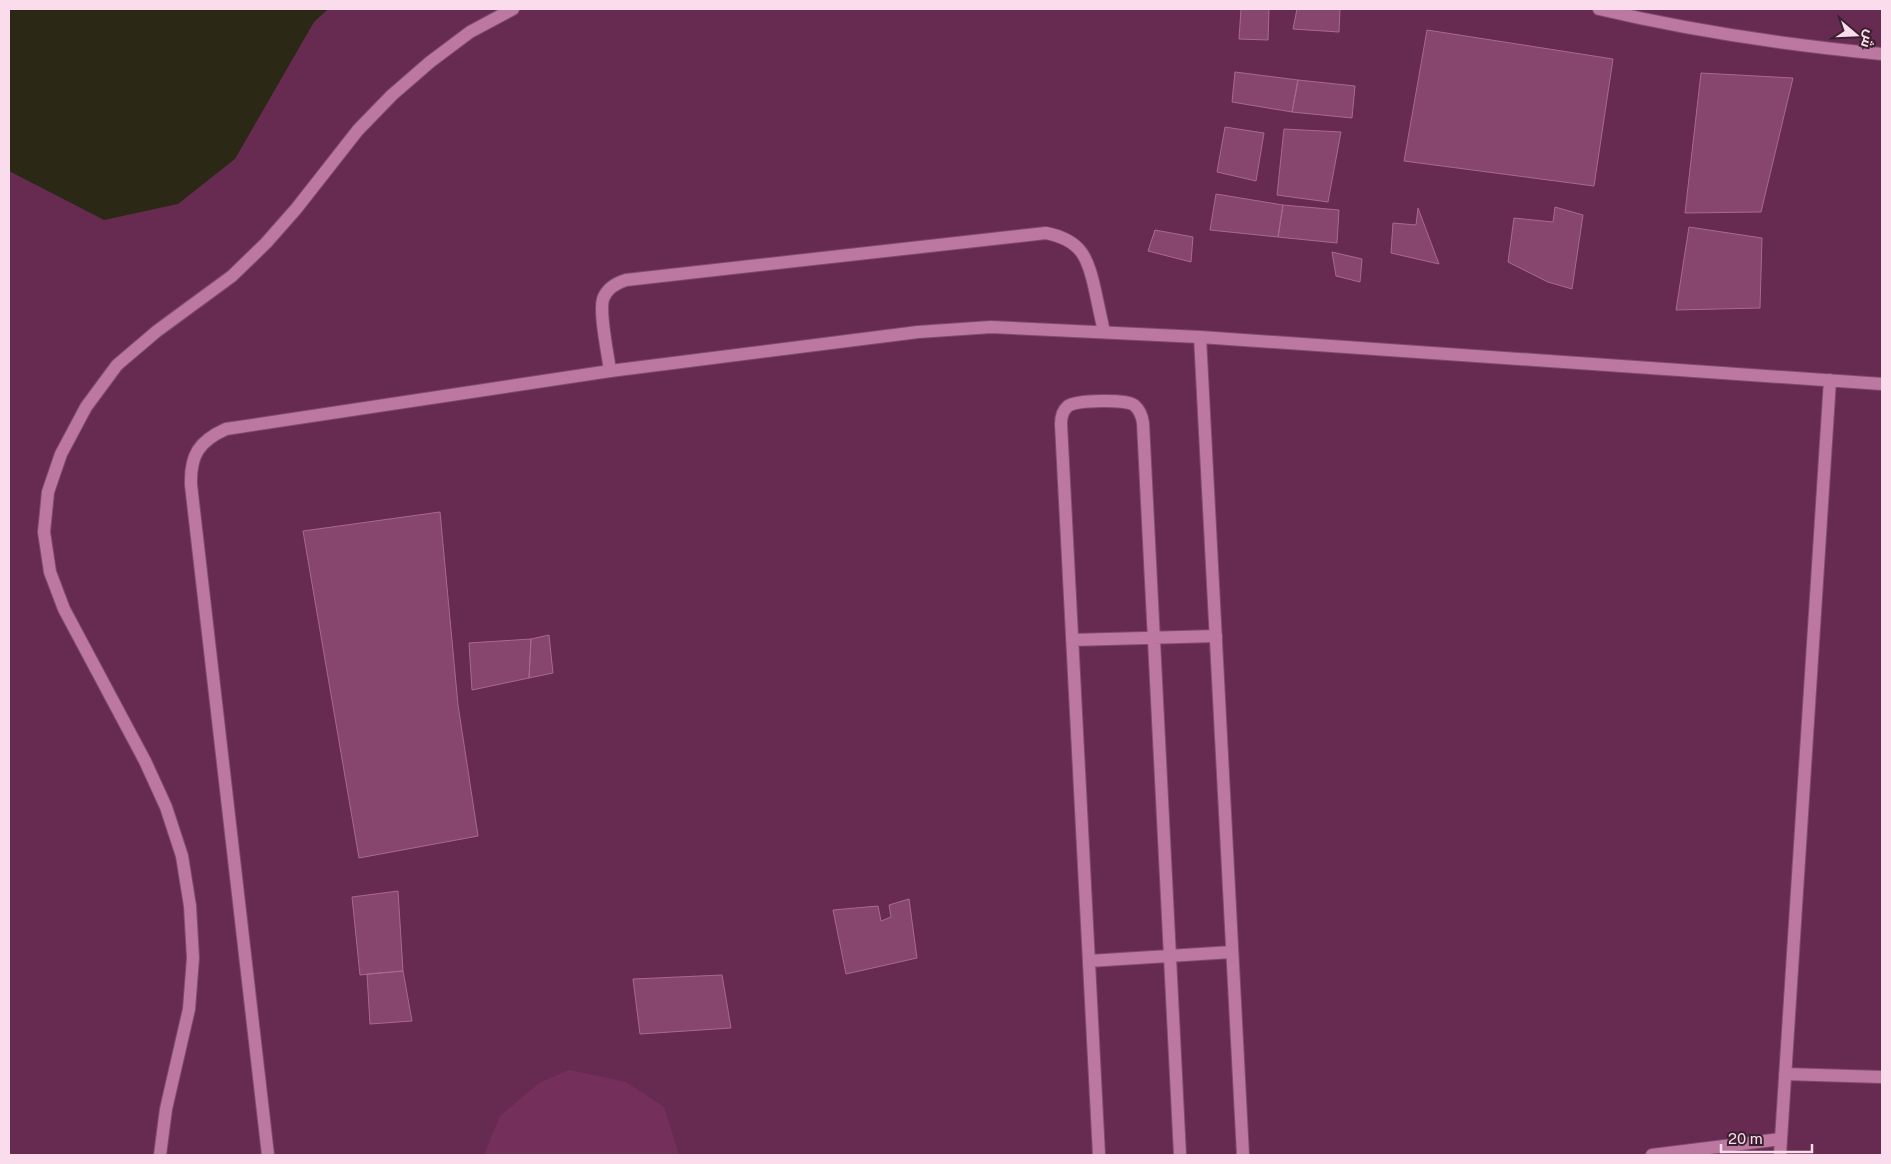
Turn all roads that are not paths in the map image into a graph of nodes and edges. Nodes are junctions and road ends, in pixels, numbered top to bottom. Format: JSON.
{"nodes":[{"id":1,"x":513,"y":9,"type":"edge"},
{"id":2,"x":1599,"y":9,"type":"edge"},
{"id":3,"x":1882,"y":54,"type":"edge"},
{"id":4,"x":1104,"y":332,"type":"junction"},
{"id":5,"x":1200,"y":337,"type":"junction"},
{"id":6,"x":610,"y":371,"type":"junction"},
{"id":7,"x":1830,"y":380,"type":"junction"},
{"id":8,"x":1882,"y":384,"type":"edge"},
{"id":9,"x":1216,"y":636,"type":"junction"},
{"id":10,"x":1154,"y":638,"type":"junction"},
{"id":11,"x":1072,"y":640,"type":"junction"},
{"id":12,"x":1232,"y":952,"type":"junction"},
{"id":13,"x":1170,"y":956,"type":"junction"},
{"id":14,"x":1089,"y":961,"type":"junction"},
{"id":15,"x":1785,"y":1074,"type":"junction"},
{"id":16,"x":1882,"y":1078,"type":"edge"},
{"id":17,"x":1781,"y":1139,"type":"junction"},
{"id":18,"x":160,"y":1155,"type":"edge"},
{"id":19,"x":268,"y":1155,"type":"edge"},
{"id":20,"x":1099,"y":1155,"type":"edge"},
{"id":21,"x":1180,"y":1155,"type":"edge"},
{"id":22,"x":1243,"y":1155,"type":"edge"},
{"id":23,"x":1652,"y":1155,"type":"edge"},
{"id":24,"x":1780,"y":1155,"type":"edge"}],
"edges":[{"from":1,"to":18,"type":"street"},
{"from":2,"to":3,"type":"street"},
{"from":4,"to":5,"type":"street"},
{"from":4,"to":6,"type":"street"},
{"from":4,"to":6,"type":"street"},
{"from":5,"to":7,"type":"street"},
{"from":5,"to":9,"type":"street"},
{"from":6,"to":19,"type":"street"},
{"from":7,"to":8,"type":"street"},
{"from":7,"to":15,"type":"street"},
{"from":9,"to":10,"type":"street"},
{"from":9,"to":12,"type":"street"},
{"from":10,"to":11,"type":"street"},
{"from":10,"to":11,"type":"street"},
{"from":10,"to":13,"type":"street"},
{"from":11,"to":14,"type":"street"},
{"from":12,"to":13,"type":"street"},
{"from":12,"to":22,"type":"street"},
{"from":13,"to":14,"type":"street"},
{"from":13,"to":21,"type":"street"},
{"from":14,"to":20,"type":"street"},
{"from":15,"to":16,"type":"street"},
{"from":15,"to":17,"type":"street"},
{"from":17,"to":23,"type":"street"},
{"from":17,"to":24,"type":"street"}]}
